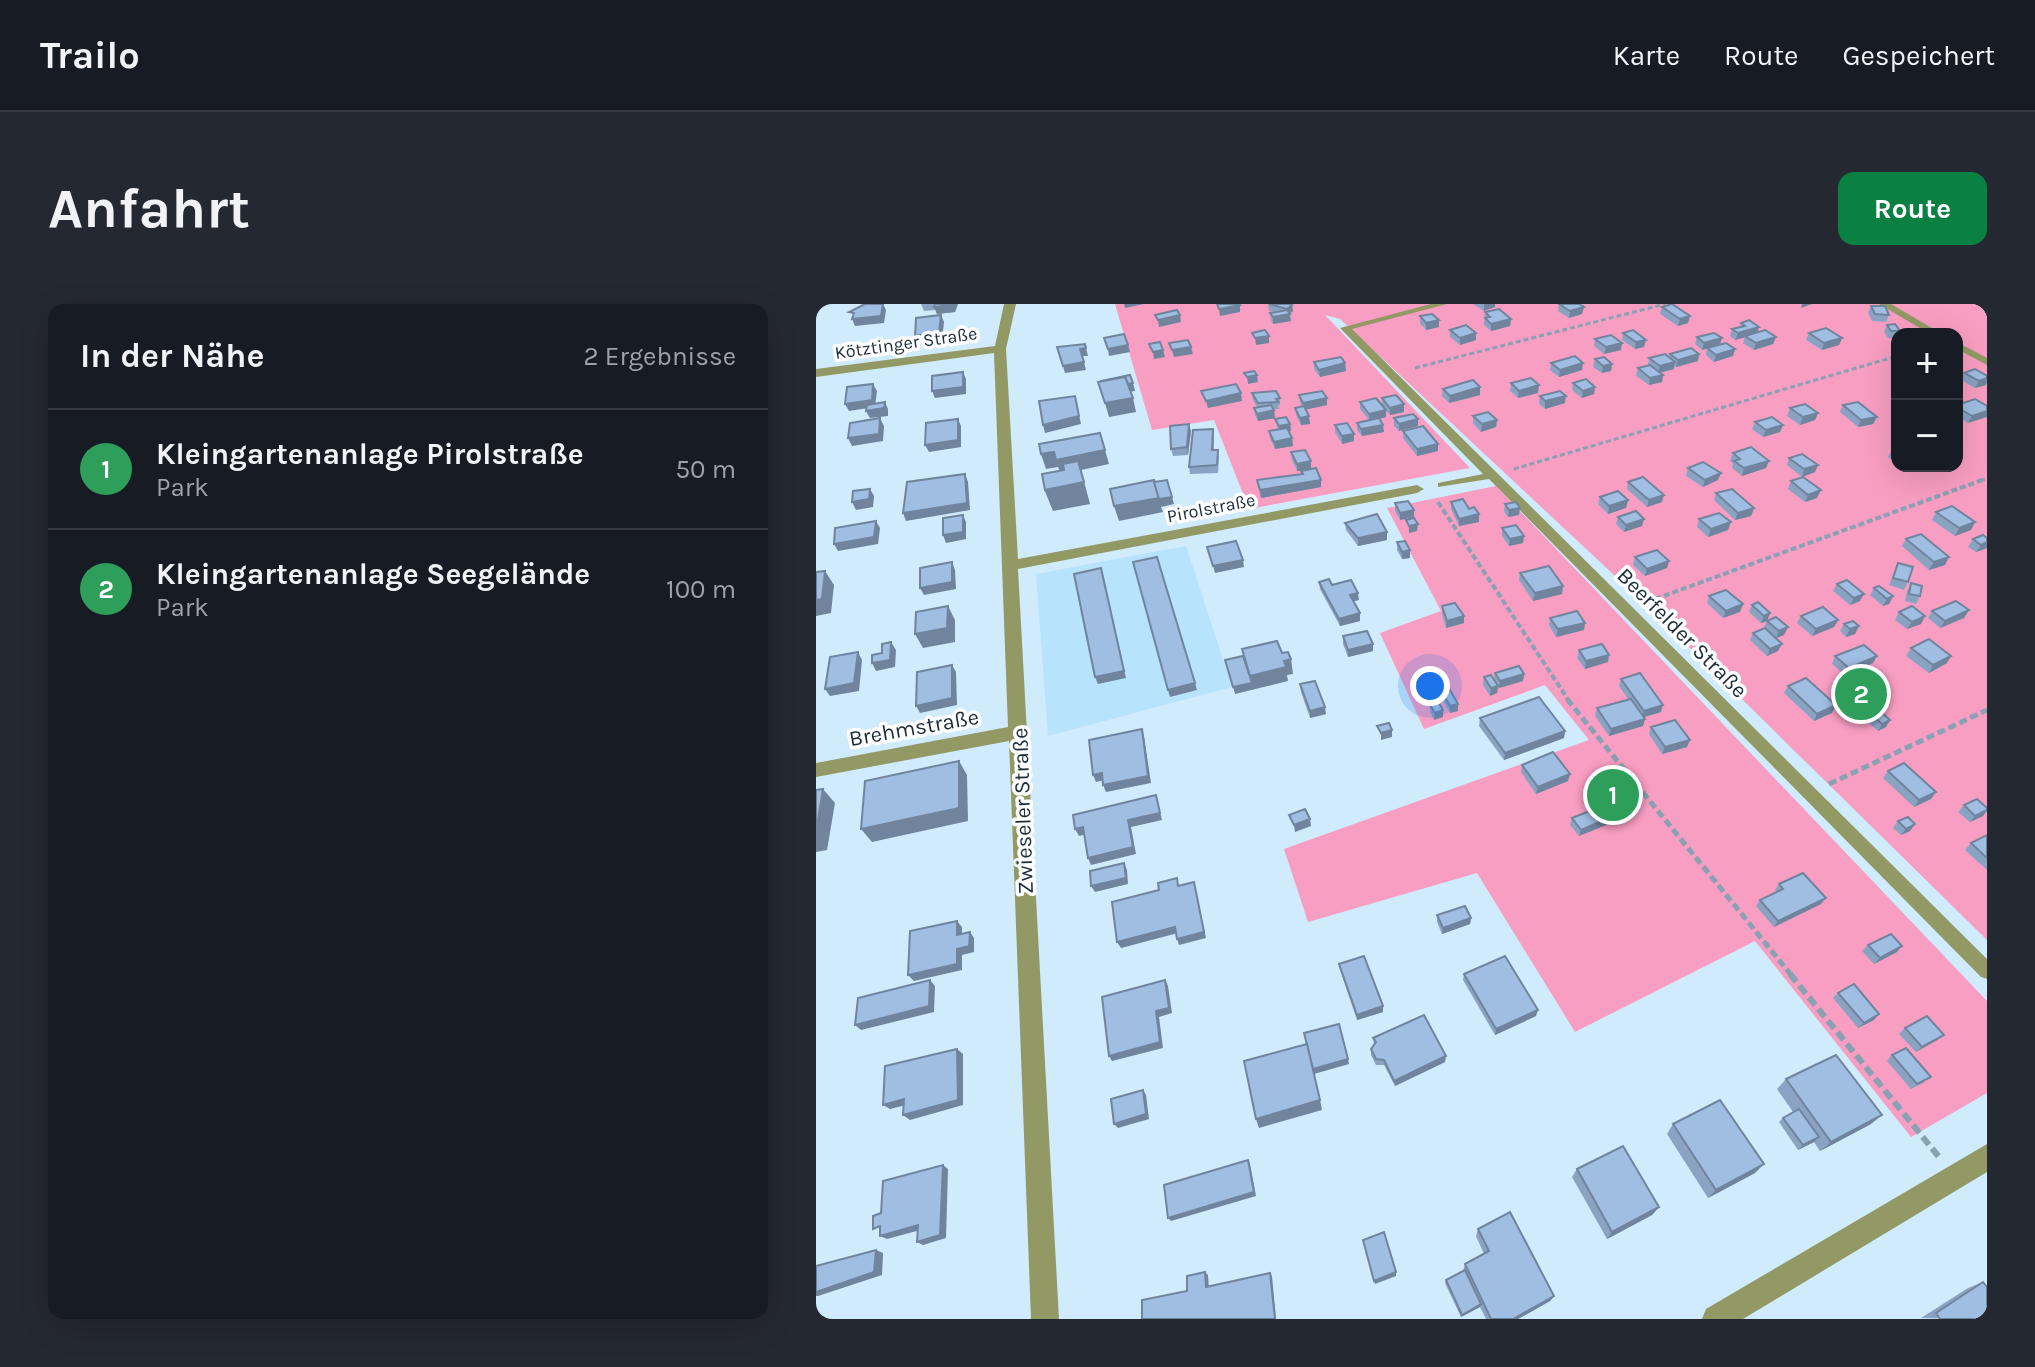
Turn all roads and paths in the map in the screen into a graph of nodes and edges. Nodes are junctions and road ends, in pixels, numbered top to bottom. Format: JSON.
{"nodes":[{"id":1,"x":1010,"y":304,"type":"edge"},
{"id":2,"x":1442,"y":304,"type":"edge"},
{"id":3,"x":1665,"y":304,"type":"edge"},
{"id":4,"x":1884,"y":304,"type":"edge"},
{"id":5,"x":1981,"y":304,"type":"edge"},
{"id":6,"x":1987,"y":306,"type":"edge"},
{"id":7,"x":1926,"y":328,"type":"edge"},
{"id":8,"x":1963,"y":348,"type":"edge"},
{"id":9,"x":1000,"y":349,"type":"junction"},
{"id":10,"x":1891,"y":358,"type":"edge"},
{"id":11,"x":1987,"y":362,"type":"edge"},
{"id":12,"x":816,"y":373,"type":"edge"},
{"id":13,"x":1391,"y":375,"type":"junction"},
{"id":14,"x":1500,"y":473,"type":"junction"},
{"id":15,"x":1987,"y":478,"type":"edge"},
{"id":16,"x":1442,"y":485,"type":"dead end"},
{"id":17,"x":1417,"y":489,"type":"dead end"},
{"id":18,"x":1437,"y":500,"type":"dead end"},
{"id":19,"x":1012,"y":565,"type":"junction"},
{"id":20,"x":1627,"y":610,"type":"junction"},
{"id":21,"x":1987,"y":710,"type":"edge"},
{"id":22,"x":1020,"y":732,"type":"junction"},
{"id":23,"x":816,"y":770,"type":"edge"},
{"id":24,"x":1810,"y":792,"type":"junction"},
{"id":25,"x":1987,"y":971,"type":"edge"},
{"id":26,"x":1987,"y":1157,"type":"edge"},
{"id":27,"x":1955,"y":1176,"type":"junction"},
{"id":28,"x":1045,"y":1319,"type":"edge"},
{"id":29,"x":1716,"y":1319,"type":"edge"}],
"edges":[{"from":1,"to":9,"type":"street","name":"Zwieseler Straße"},
{"from":2,"to":13,"type":"lane","name":"Beerfelder Straße"},
{"from":3,"to":13,"type":"path"},
{"from":4,"to":7,"type":"lane"},
{"from":5,"to":6,"type":"path"},
{"from":8,"to":11,"type":"lane"},
{"from":9,"to":12,"type":"street","name":"Kötztinger Straße"},
{"from":9,"to":19,"type":"street","name":"Zwieseler Straße"},
{"from":10,"to":14,"type":"path"},
{"from":13,"to":14,"type":"lane","name":"Beerfelder Straße"},
{"from":14,"to":16,"type":"lane"},
{"from":14,"to":20,"type":"lane","name":"Beerfelder Straße"},
{"from":15,"to":20,"type":"path"},
{"from":17,"to":19,"type":"street","name":"Pirolstraße"},
{"from":18,"to":27,"type":"path"},
{"from":19,"to":22,"type":"street","name":"Zwieseler Straße"},
{"from":20,"to":24,"type":"lane","name":"Beerfelder Straße"},
{"from":21,"to":24,"type":"path"},
{"from":22,"to":23,"type":"street","name":"Brehmstraße"},
{"from":22,"to":28,"type":"street","name":"Zwieseler Straße"},
{"from":24,"to":25,"type":"lane","name":"Beerfelder Straße"},
{"from":26,"to":27,"type":"street"},
{"from":27,"to":29,"type":"street"}]}
